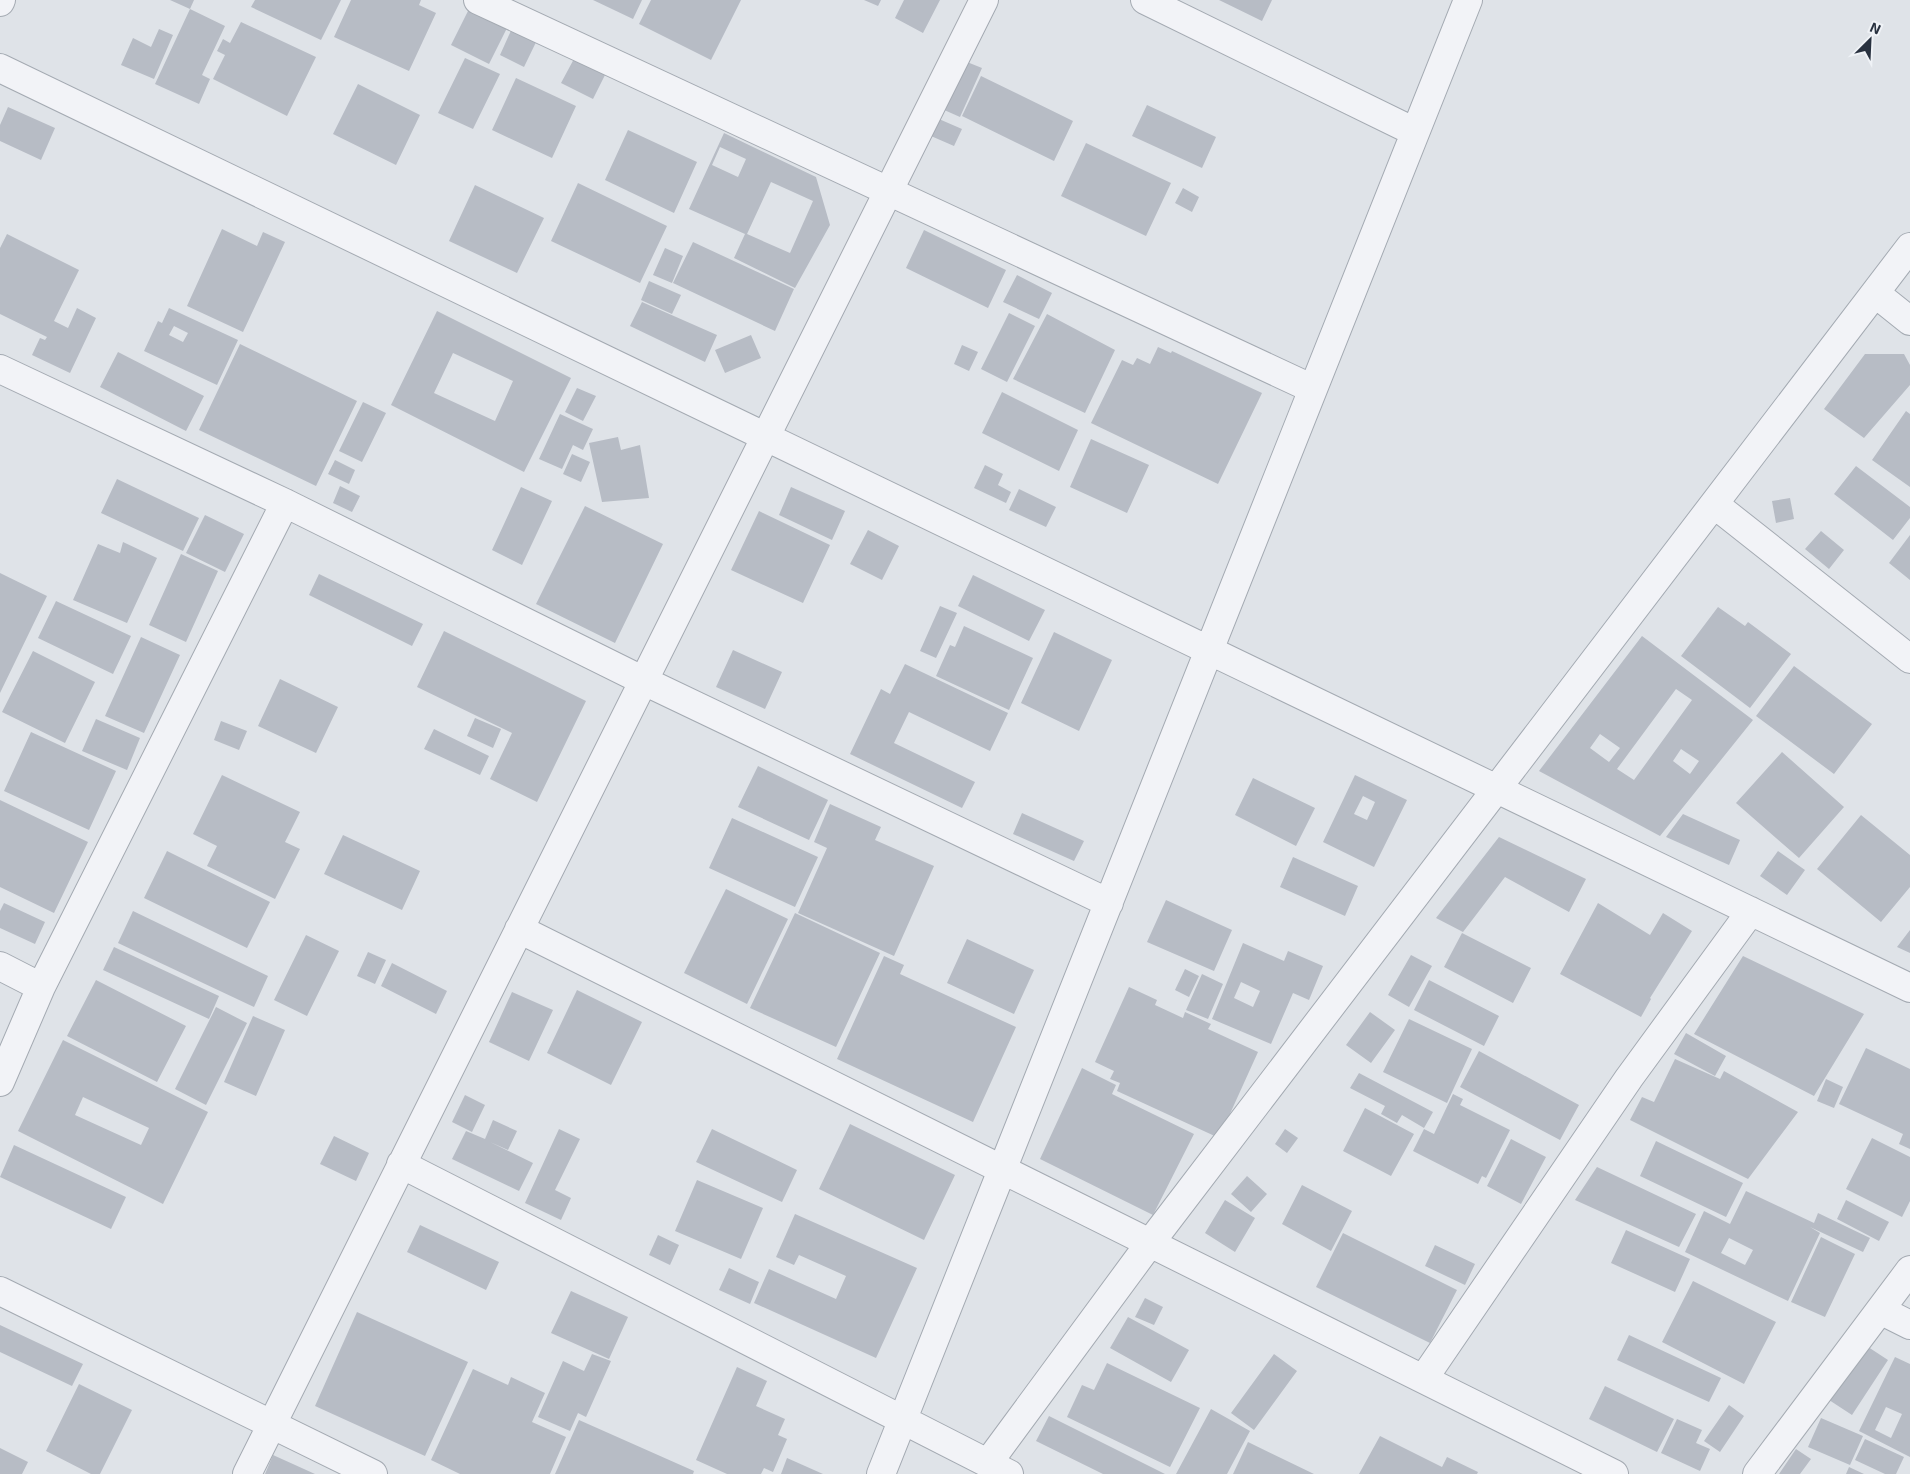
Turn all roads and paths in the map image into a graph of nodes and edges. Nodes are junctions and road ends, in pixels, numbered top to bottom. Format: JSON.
{"nodes":[{"id":1,"x":478,"y":0,"type":"edge"},
{"id":2,"x":984,"y":0,"type":"edge"},
{"id":3,"x":1145,"y":0,"type":"edge"},
{"id":4,"x":1468,"y":0,"type":"edge"},
{"id":5,"x":0,"y":68,"type":"edge"},
{"id":6,"x":1415,"y":132,"type":"junction"},
{"id":7,"x":888,"y":192,"type":"junction"},
{"id":8,"x":1910,"y":247,"type":"edge"},
{"id":9,"x":1875,"y":293,"type":"junction"},
{"id":10,"x":1910,"y":321,"type":"edge"},
{"id":11,"x":0,"y":369,"type":"edge"},
{"id":12,"x":1313,"y":389,"type":"junction"},
{"id":13,"x":766,"y":436,"type":"junction"},
{"id":14,"x":285,"y":503,"type":"junction"},
{"id":15,"x":1714,"y":504,"type":"junction"},
{"id":16,"x":1209,"y":650,"type":"junction"},
{"id":17,"x":1910,"y":659,"type":"edge"},
{"id":18,"x":644,"y":681,"type":"junction"},
{"id":19,"x":1496,"y":788,"type":"junction"},
{"id":20,"x":1109,"y":903,"type":"junction"},
{"id":21,"x":1751,"y":911,"type":"junction"},
{"id":22,"x":519,"y":929,"type":"junction"},
{"id":23,"x":0,"y":966,"type":"edge"},
{"id":24,"x":41,"y":987,"type":"junction"},
{"id":25,"x":1910,"y":988,"type":"edge"},
{"id":26,"x":0,"y":1082,"type":"edge"},
{"id":27,"x":402,"y":1164,"type":"junction"},
{"id":28,"x":1002,"y":1169,"type":"junction"},
{"id":29,"x":1150,"y":1243,"type":"junction"},
{"id":30,"x":1910,"y":1270,"type":"edge"},
{"id":31,"x":0,"y":1291,"type":"edge"},
{"id":32,"x":1880,"y":1310,"type":"junction"},
{"id":33,"x":1910,"y":1325,"type":"edge"},
{"id":34,"x":1424,"y":1378,"type":"junction"},
{"id":35,"x":903,"y":1420,"type":"junction"},
{"id":36,"x":272,"y":1424,"type":"junction"},
{"id":37,"x":999,"y":1469,"type":"edge"},
{"id":38,"x":247,"y":1474,"type":"edge"},
{"id":39,"x":373,"y":1474,"type":"edge"},
{"id":40,"x":881,"y":1474,"type":"edge"},
{"id":41,"x":1614,"y":1474,"type":"edge"},
{"id":42,"x":1756,"y":1474,"type":"edge"}],
"edges":[{"from":1,"to":7,"type":"street"},
{"from":2,"to":7,"type":"street"},
{"from":3,"to":6,"type":"street"},
{"from":4,"to":6,"type":"street"},
{"from":5,"to":13,"type":"street"},
{"from":6,"to":12,"type":"street"},
{"from":7,"to":12,"type":"street"},
{"from":7,"to":13,"type":"street"},
{"from":8,"to":9,"type":"street"},
{"from":9,"to":10,"type":"street"},
{"from":9,"to":15,"type":"street"},
{"from":11,"to":14,"type":"street"},
{"from":12,"to":16,"type":"street"},
{"from":13,"to":16,"type":"street"},
{"from":13,"to":18,"type":"street"},
{"from":14,"to":18,"type":"street"},
{"from":14,"to":24,"type":"street"},
{"from":15,"to":17,"type":"street"},
{"from":15,"to":19,"type":"street"},
{"from":16,"to":19,"type":"street"},
{"from":16,"to":20,"type":"street"},
{"from":18,"to":20,"type":"street"},
{"from":18,"to":22,"type":"street"},
{"from":19,"to":21,"type":"street"},
{"from":19,"to":29,"type":"street"},
{"from":20,"to":28,"type":"street"},
{"from":21,"to":25,"type":"street"},
{"from":21,"to":34,"type":"street"},
{"from":22,"to":27,"type":"street"},
{"from":22,"to":28,"type":"street"},
{"from":23,"to":24,"type":"street"},
{"from":24,"to":26,"type":"street"},
{"from":27,"to":35,"type":"street"},
{"from":27,"to":36,"type":"street"},
{"from":28,"to":29,"type":"street"},
{"from":28,"to":35,"type":"street"},
{"from":29,"to":34,"type":"street"},
{"from":29,"to":37,"type":"street"},
{"from":30,"to":32,"type":"street"},
{"from":31,"to":36,"type":"street"},
{"from":32,"to":33,"type":"street"},
{"from":32,"to":42,"type":"street"},
{"from":34,"to":41,"type":"street"},
{"from":35,"to":37,"type":"street"},
{"from":35,"to":40,"type":"street"},
{"from":36,"to":38,"type":"street"},
{"from":36,"to":39,"type":"street"}]}
